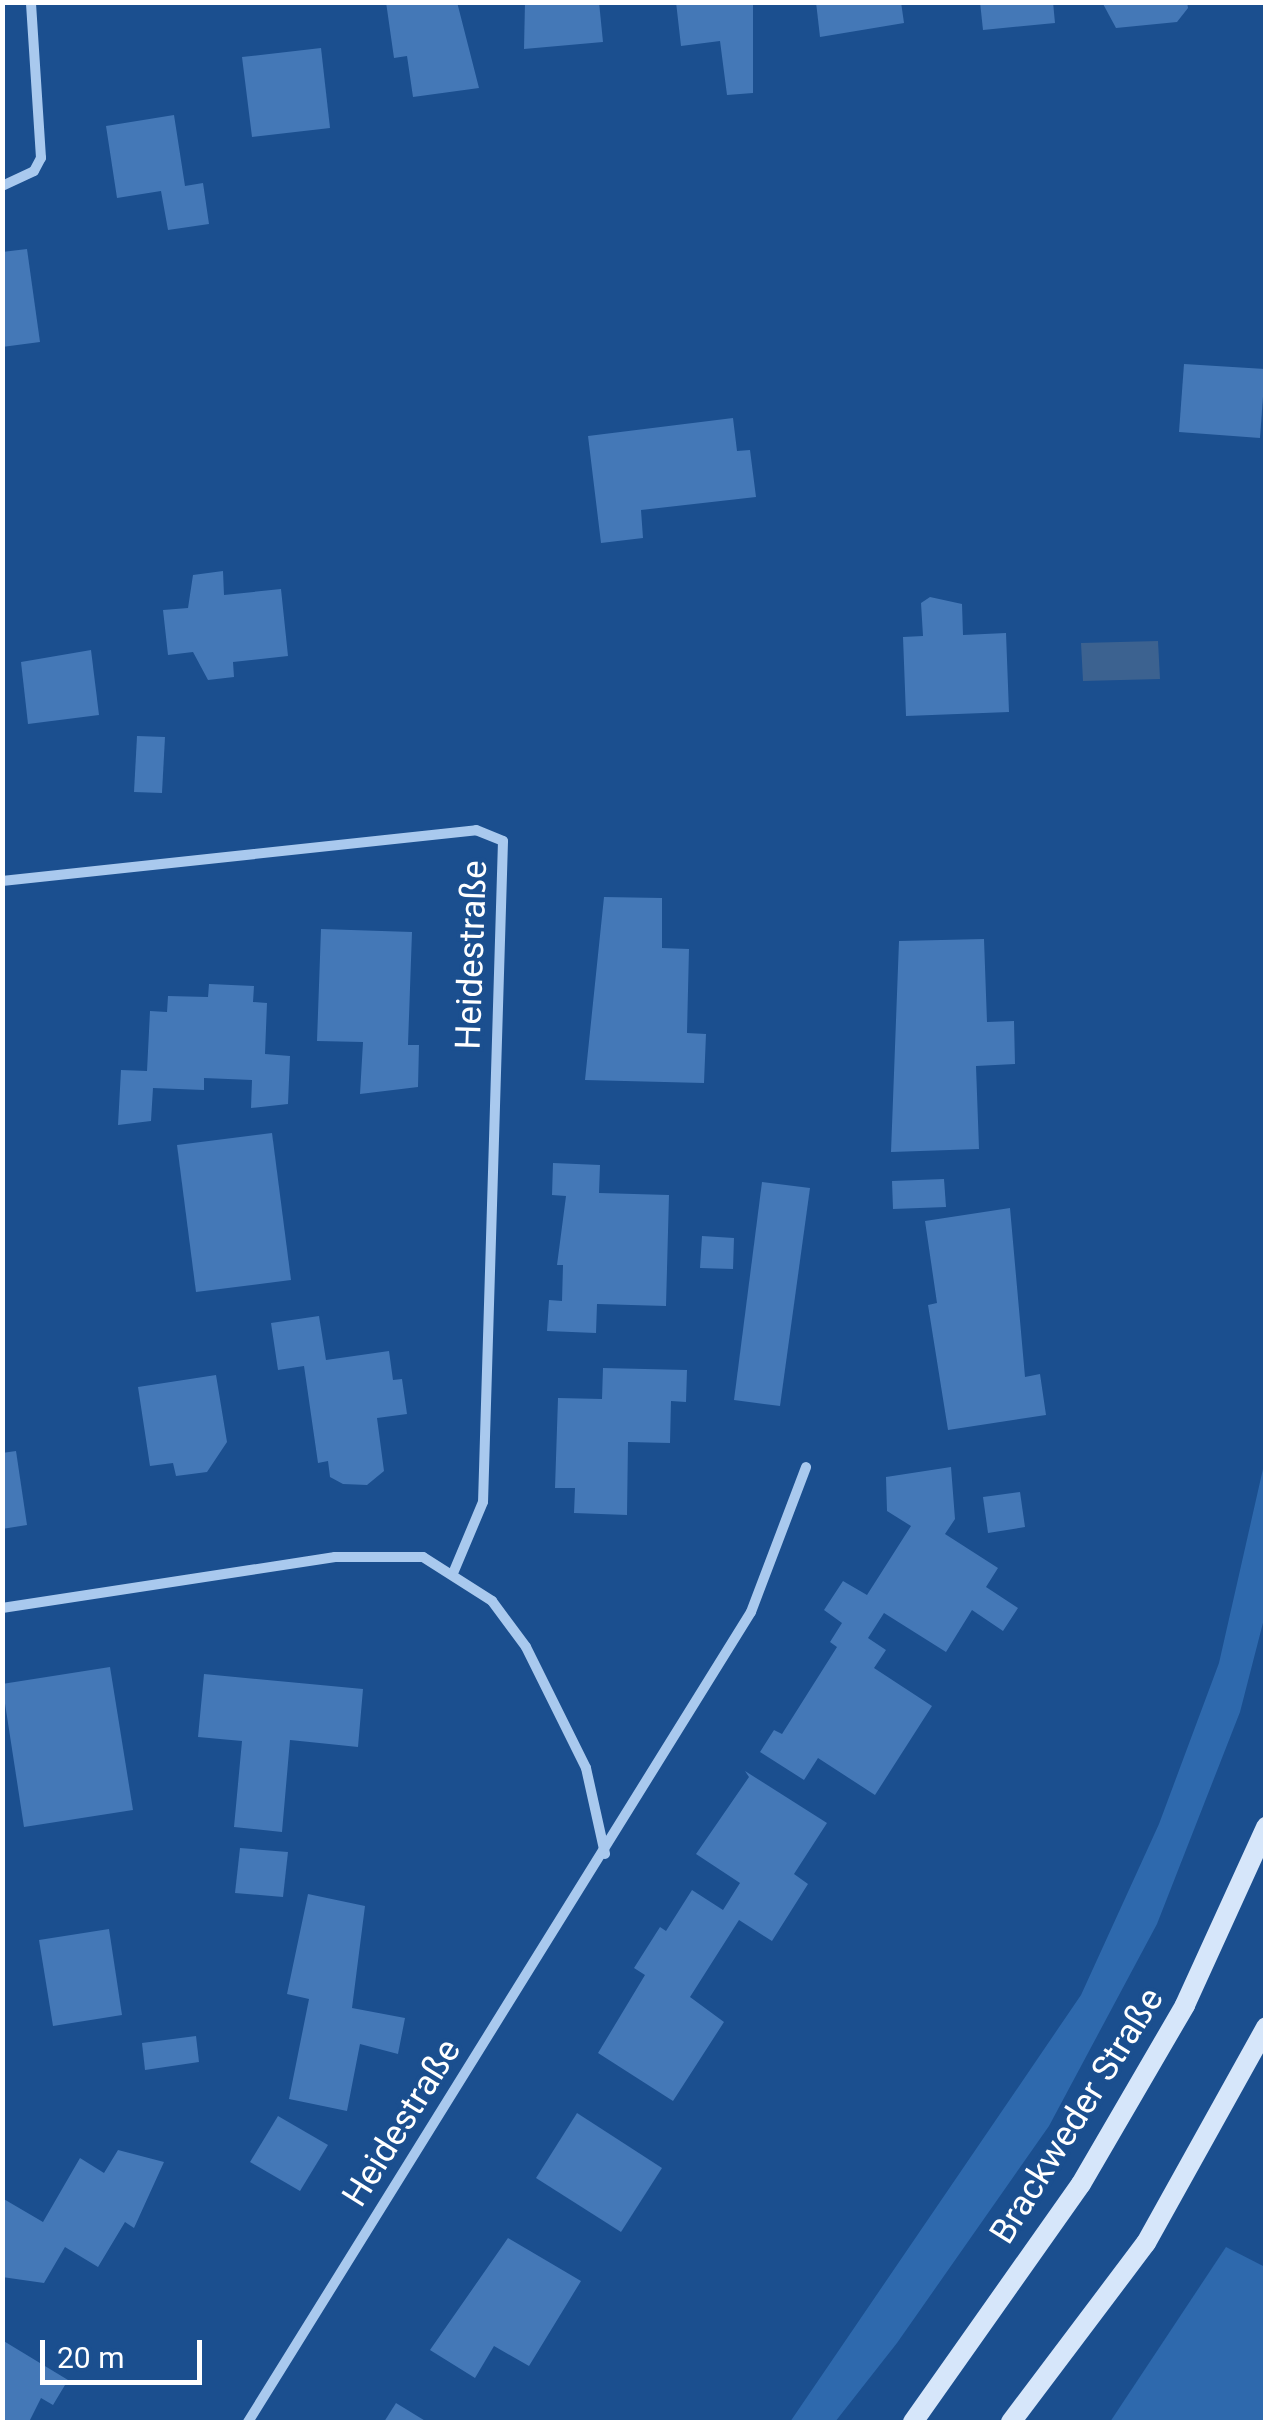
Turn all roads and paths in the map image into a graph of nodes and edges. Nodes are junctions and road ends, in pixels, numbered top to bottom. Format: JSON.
{"nodes":[{"id":1,"x":31,"y":2,"type":"edge"},
{"id":2,"x":2,"y":186,"type":"edge"},
{"id":3,"x":2,"y":880,"type":"edge"},
{"id":4,"x":806,"y":1467,"type":"dead end"},
{"id":5,"x":454,"y":1571,"type":"junction"},
{"id":6,"x":2,"y":1608,"type":"edge"},
{"id":7,"x":1266,"y":1827,"type":"edge"},
{"id":8,"x":605,"y":1855,"type":"junction"},
{"id":9,"x":1266,"y":2026,"type":"edge"},
{"id":10,"x":248,"y":2422,"type":"edge"},
{"id":11,"x":913,"y":2422,"type":"edge"},
{"id":12,"x":1012,"y":2422,"type":"edge"}],
"edges":[{"from":1,"to":2,"type":"street"},
{"from":3,"to":5,"type":"street","name":"Heidestraße"},
{"from":4,"to":8,"type":"street","name":"Heidestraße"},
{"from":5,"to":6,"type":"street"},
{"from":5,"to":8,"type":"street"},
{"from":7,"to":11,"type":"main road","name":"Brackweder Straße"},
{"from":8,"to":10,"type":"street","name":"Heidestraße"},
{"from":9,"to":12,"type":"main road"}]}
